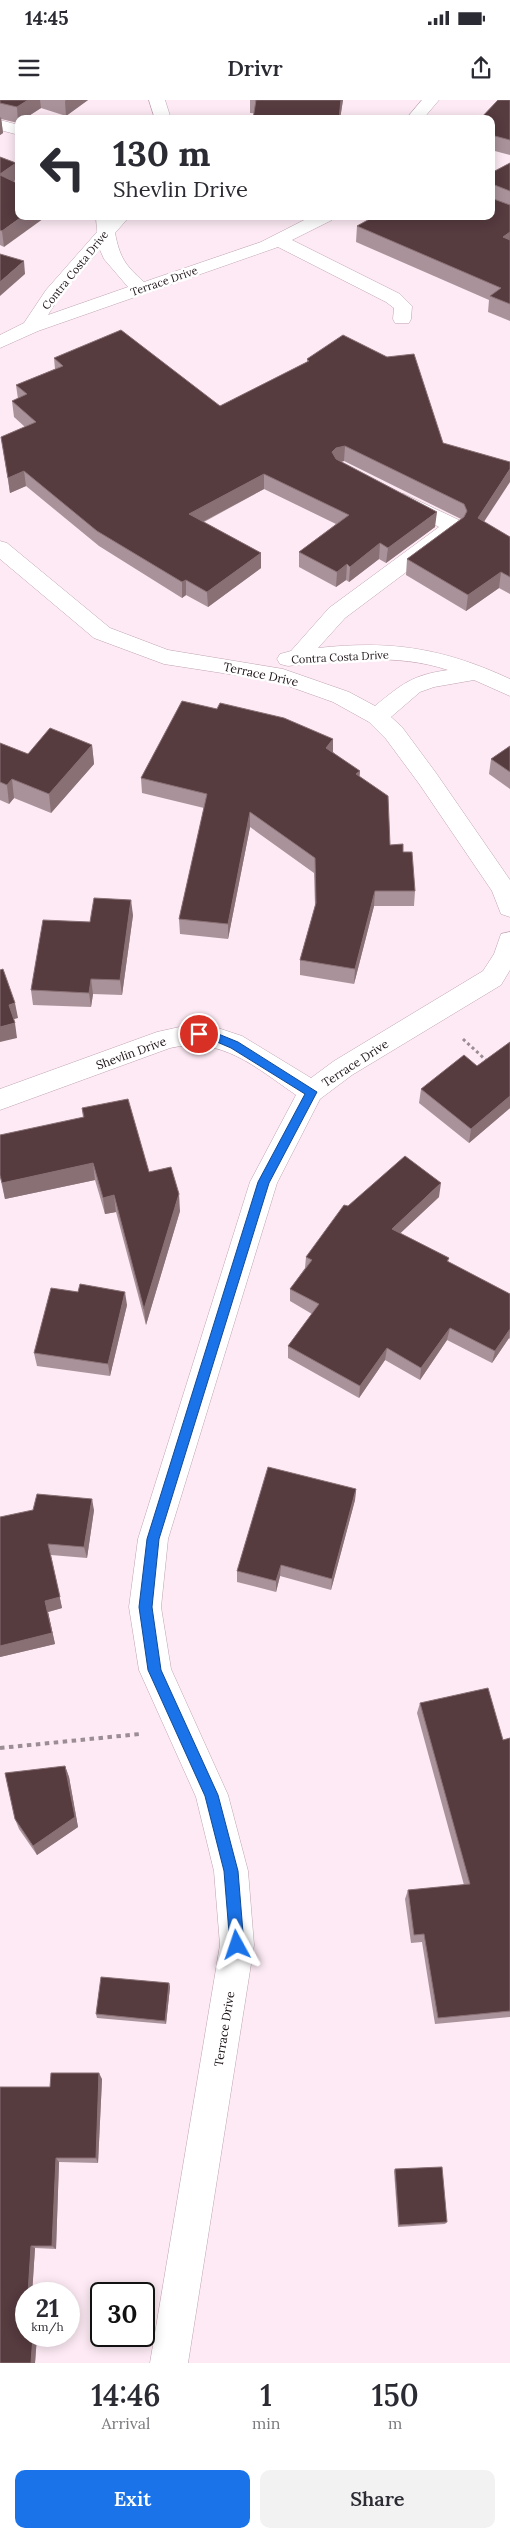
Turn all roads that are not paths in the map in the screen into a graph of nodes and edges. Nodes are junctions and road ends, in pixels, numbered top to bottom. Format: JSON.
{"nodes":[{"id":1,"x":157,"y":100,"type":"edge"},
{"id":2,"x":431,"y":100,"type":"edge"},
{"id":3,"x":162,"y":115,"type":"edge"},
{"id":4,"x":418,"y":115,"type":"edge"},
{"id":5,"x":0,"y":125,"type":"edge"},
{"id":6,"x":15,"y":129,"type":"edge"},
{"id":7,"x":318,"y":220,"type":"edge"},
{"id":8,"x":105,"y":224,"type":"edge"},
{"id":9,"x":279,"y":241,"type":"junction"},
{"id":10,"x":141,"y":289,"type":"junction"},
{"id":11,"x":402,"y":319,"type":"dead end"},
{"id":12,"x":31,"y":327,"type":"junction"},
{"id":13,"x":0,"y":342,"type":"edge"},
{"id":14,"x":385,"y":491,"type":"edge"},
{"id":15,"x":0,"y":548,"type":"edge"},
{"id":16,"x":298,"y":658,"type":"junction"},
{"id":17,"x":230,"y":667,"type":"junction"},
{"id":18,"x":477,"y":673,"type":"junction"},
{"id":19,"x":510,"y":688,"type":"edge"},
{"id":20,"x":377,"y":717,"type":"junction"},
{"id":21,"x":510,"y":908,"type":"edge"},
{"id":22,"x":510,"y":941,"type":"edge"},
{"id":23,"x":311,"y":1092,"type":"junction"},
{"id":24,"x":0,"y":1100,"type":"edge"},
{"id":25,"x":169,"y":2363,"type":"edge"}],
"edges":[{"from":1,"to":3,"type":"street"},
{"from":2,"to":4,"type":"street"},
{"from":5,"to":6,"type":"street"},
{"from":7,"to":9,"type":"street","name":"Terrace Drive"},
{"from":8,"to":10,"type":"street"},
{"from":8,"to":12,"type":"street","name":"Contra Costa Drive"},
{"from":9,"to":10,"type":"street","name":"Terrace Drive"},
{"from":9,"to":11,"type":"street"},
{"from":10,"to":12,"type":"street","name":"Terrace Drive"},
{"from":12,"to":13,"type":"street","name":"Terrace Drive"},
{"from":14,"to":16,"type":"street"},
{"from":15,"to":17,"type":"street","name":"Terrace Drive"},
{"from":16,"to":17,"type":"street","name":"Contra Costa Drive"},
{"from":16,"to":18,"type":"street","name":"Contra Costa Drive"},
{"from":17,"to":20,"type":"street","name":"Terrace Drive"},
{"from":18,"to":19,"type":"street","name":"Contra Costa Drive"},
{"from":18,"to":20,"type":"street"},
{"from":20,"to":21,"type":"street","name":"Terrace Drive"},
{"from":22,"to":23,"type":"street","name":"Terrace Drive"},
{"from":23,"to":24,"type":"street","name":"Shevlin Drive"},
{"from":23,"to":25,"type":"street","name":"Terrace Drive"}]}
